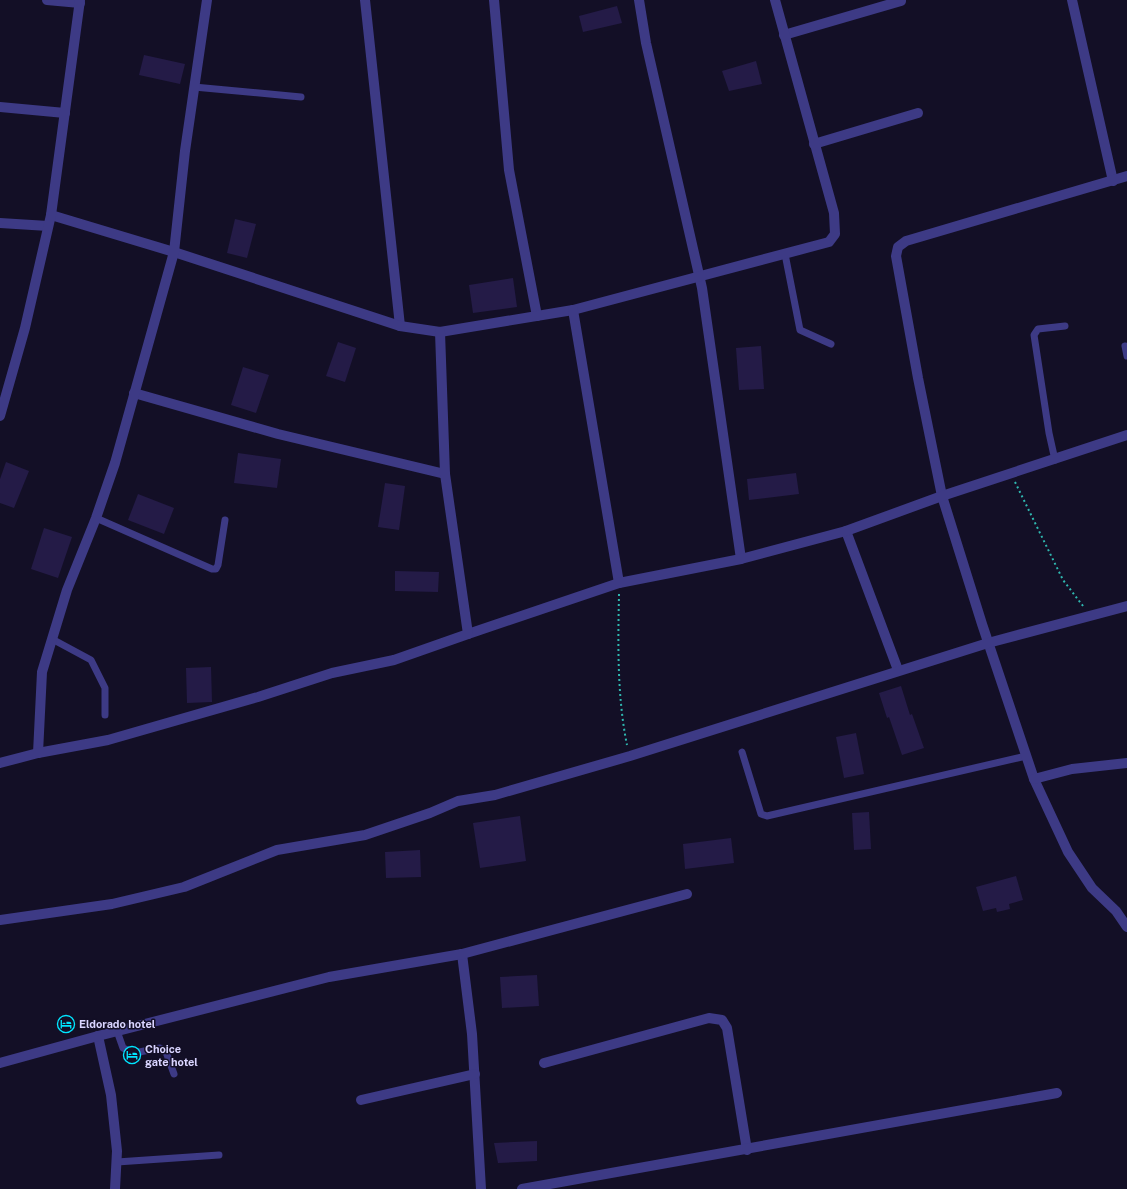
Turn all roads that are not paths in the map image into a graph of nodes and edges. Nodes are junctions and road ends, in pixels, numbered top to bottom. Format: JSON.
{"nodes":[{"id":1,"x":47,"y":0,"type":"edge"},
{"id":2,"x":207,"y":0,"type":"edge"},
{"id":3,"x":365,"y":0,"type":"edge"},
{"id":4,"x":494,"y":0,"type":"edge"},
{"id":5,"x":638,"y":0,"type":"edge"},
{"id":6,"x":775,"y":0,"type":"edge"},
{"id":7,"x":1072,"y":0,"type":"edge"},
{"id":8,"x":80,"y":1,"type":"edge"},
{"id":9,"x":901,"y":1,"type":"dead end"},
{"id":10,"x":784,"y":35,"type":"junction"},
{"id":11,"x":194,"y":87,"type":"junction"},
{"id":12,"x":301,"y":97,"type":"dead end"},
{"id":13,"x":0,"y":107,"type":"edge"},
{"id":14,"x":65,"y":113,"type":"junction"},
{"id":15,"x":918,"y":113,"type":"dead end"},
{"id":16,"x":814,"y":144,"type":"junction"},
{"id":17,"x":1127,"y":176,"type":"edge"},
{"id":18,"x":1113,"y":181,"type":"junction"},
{"id":19,"x":51,"y":215,"type":"junction"},
{"id":20,"x":0,"y":223,"type":"edge"},
{"id":21,"x":48,"y":226,"type":"junction"},
{"id":22,"x":174,"y":252,"type":"junction"},
{"id":23,"x":785,"y":254,"type":"junction"},
{"id":24,"x":699,"y":277,"type":"junction"},
{"id":25,"x":573,"y":310,"type":"junction"},
{"id":26,"x":537,"y":316,"type":"junction"},
{"id":27,"x":400,"y":326,"type":"junction"},
{"id":28,"x":1065,"y":326,"type":"dead end"},
{"id":29,"x":440,"y":332,"type":"junction"},
{"id":30,"x":831,"y":344,"type":"dead end"},
{"id":31,"x":1125,"y":346,"type":"dead end"},
{"id":32,"x":1127,"y":356,"type":"edge"},
{"id":33,"x":134,"y":393,"type":"junction"},
{"id":34,"x":0,"y":416,"type":"edge"},
{"id":35,"x":1127,"y":435,"type":"edge"},
{"id":36,"x":1055,"y":460,"type":"junction"},
{"id":37,"x":445,"y":474,"type":"junction"},
{"id":38,"x":942,"y":496,"type":"junction"},
{"id":39,"x":96,"y":518,"type":"junction"},
{"id":40,"x":225,"y":520,"type":"dead end"},
{"id":41,"x":846,"y":531,"type":"junction"},
{"id":42,"x":741,"y":559,"type":"junction"},
{"id":43,"x":619,"y":583,"type":"junction"},
{"id":44,"x":1127,"y":606,"type":"edge"},
{"id":45,"x":468,"y":634,"type":"junction"},
{"id":46,"x":52,"y":639,"type":"junction"},
{"id":47,"x":988,"y":643,"type":"junction"},
{"id":48,"x":898,"y":670,"type":"junction"},
{"id":49,"x":105,"y":714,"type":"dead end"},
{"id":50,"x":742,"y":752,"type":"dead end"},
{"id":51,"x":38,"y":753,"type":"junction"},
{"id":52,"x":1026,"y":756,"type":"junction"},
{"id":53,"x":0,"y":763,"type":"edge"},
{"id":54,"x":1127,"y":763,"type":"edge"},
{"id":55,"x":1034,"y":779,"type":"junction"},
{"id":56,"x":687,"y":894,"type":"dead end"},
{"id":57,"x":0,"y":920,"type":"edge"},
{"id":58,"x":1127,"y":927,"type":"edge"},
{"id":59,"x":462,"y":954,"type":"junction"},
{"id":60,"x":117,"y":1031,"type":"junction"},
{"id":61,"x":98,"y":1036,"type":"junction"},
{"id":62,"x":544,"y":1063,"type":"dead end"},
{"id":63,"x":0,"y":1064,"type":"edge"},
{"id":64,"x":174,"y":1074,"type":"dead end"},
{"id":65,"x":475,"y":1074,"type":"junction"},
{"id":66,"x":1057,"y":1093,"type":"dead end"},
{"id":67,"x":361,"y":1100,"type":"dead end"},
{"id":68,"x":747,"y":1150,"type":"junction"},
{"id":69,"x":219,"y":1155,"type":"dead end"},
{"id":70,"x":116,"y":1162,"type":"junction"},
{"id":71,"x":115,"y":1189,"type":"edge"},
{"id":72,"x":481,"y":1189,"type":"edge"},
{"id":73,"x":522,"y":1189,"type":"edge"}],
"edges":[{"from":1,"to":8,"type":"street"},
{"from":2,"to":11,"type":"street"},
{"from":3,"to":27,"type":"street"},
{"from":4,"to":26,"type":"street"},
{"from":5,"to":24,"type":"street"},
{"from":6,"to":10,"type":"street"},
{"from":7,"to":18,"type":"street"},
{"from":8,"to":14,"type":"street"},
{"from":9,"to":10,"type":"street"},
{"from":10,"to":16,"type":"street"},
{"from":11,"to":12,"type":"lane"},
{"from":11,"to":22,"type":"street"},
{"from":13,"to":14,"type":"street"},
{"from":14,"to":19,"type":"street"},
{"from":15,"to":16,"type":"street"},
{"from":16,"to":23,"type":"street"},
{"from":17,"to":18,"type":"street"},
{"from":18,"to":38,"type":"street"},
{"from":19,"to":21,"type":"street"},
{"from":19,"to":22,"type":"street"},
{"from":20,"to":21,"type":"street"},
{"from":21,"to":34,"type":"street"},
{"from":22,"to":27,"type":"street"},
{"from":22,"to":33,"type":"street"},
{"from":23,"to":24,"type":"street"},
{"from":23,"to":30,"type":"lane"},
{"from":24,"to":25,"type":"street"},
{"from":24,"to":42,"type":"street"},
{"from":25,"to":26,"type":"street"},
{"from":25,"to":43,"type":"street"},
{"from":26,"to":29,"type":"street"},
{"from":27,"to":29,"type":"street"},
{"from":28,"to":36,"type":"lane"},
{"from":29,"to":37,"type":"street"},
{"from":31,"to":32,"type":"lane"},
{"from":33,"to":37,"type":"street"},
{"from":33,"to":39,"type":"street"},
{"from":35,"to":36,"type":"street"},
{"from":36,"to":38,"type":"street"},
{"from":37,"to":45,"type":"street"},
{"from":38,"to":41,"type":"street"},
{"from":38,"to":47,"type":"street"},
{"from":39,"to":40,"type":"lane"},
{"from":39,"to":46,"type":"street"},
{"from":41,"to":42,"type":"street"},
{"from":41,"to":48,"type":"street"},
{"from":42,"to":43,"type":"street"},
{"from":43,"to":45,"type":"street"},
{"from":44,"to":47,"type":"street"},
{"from":45,"to":51,"type":"street"},
{"from":46,"to":49,"type":"lane"},
{"from":46,"to":51,"type":"street"},
{"from":47,"to":48,"type":"street"},
{"from":47,"to":52,"type":"street"},
{"from":48,"to":57,"type":"street"},
{"from":50,"to":52,"type":"lane"},
{"from":51,"to":53,"type":"street"},
{"from":52,"to":55,"type":"street"},
{"from":54,"to":55,"type":"street"},
{"from":55,"to":58,"type":"street"},
{"from":56,"to":59,"type":"street"},
{"from":59,"to":60,"type":"street"},
{"from":59,"to":65,"type":"street"},
{"from":60,"to":61,"type":"street"},
{"from":60,"to":64,"type":"lane"},
{"from":61,"to":63,"type":"street"},
{"from":61,"to":70,"type":"street"},
{"from":62,"to":68,"type":"street"},
{"from":65,"to":67,"type":"street"},
{"from":65,"to":72,"type":"street"},
{"from":66,"to":68,"type":"street"},
{"from":68,"to":73,"type":"street"},
{"from":69,"to":70,"type":"lane"},
{"from":70,"to":71,"type":"street"}]}
